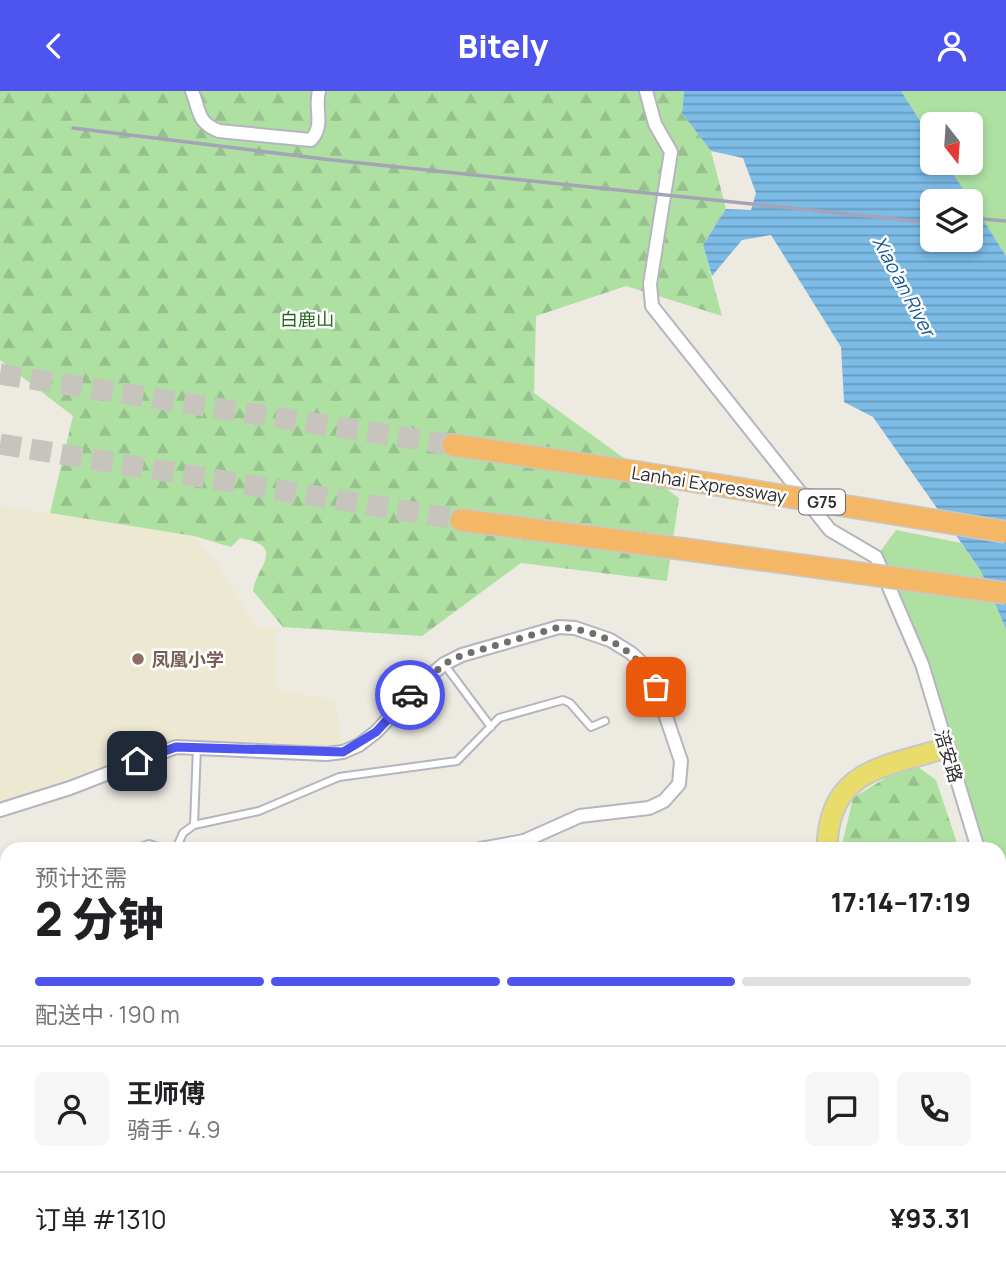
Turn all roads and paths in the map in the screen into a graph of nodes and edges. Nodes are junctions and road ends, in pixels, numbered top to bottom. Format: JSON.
{"nodes":[{"id":1,"x":192,"y":91,"type":"edge"},
{"id":2,"x":319,"y":91,"type":"edge"},
{"id":3,"x":646,"y":91,"type":"edge"},
{"id":4,"x":453,"y":445,"type":"tunnel mouth"},
{"id":5,"x":461,"y":520,"type":"tunnel mouth"},
{"id":6,"x":1006,"y":532,"type":"edge"},
{"id":7,"x":1006,"y":593,"type":"edge"},
{"id":8,"x":444,"y":664,"type":"junction"},
{"id":9,"x":605,"y":722,"type":"dead end"},
{"id":10,"x":491,"y":727,"type":"junction"},
{"id":11,"x":197,"y":746,"type":"junction"},
{"id":12,"x":946,"y":748,"type":"junction"},
{"id":13,"x":0,"y":810,"type":"edge"},
{"id":14,"x":194,"y":825,"type":"junction"},
{"id":15,"x":179,"y":842,"type":"edge"},
{"id":16,"x":518,"y":842,"type":"edge"},
{"id":17,"x":828,"y":842,"type":"edge"},
{"id":18,"x":976,"y":842,"type":"edge"}],
"edges":[{"from":1,"to":2,"type":"street"},
{"from":3,"to":12,"type":"street","name":"涪安路"},
{"from":4,"to":6,"type":"highway","name":"Lanhai Expressway","number":"G75","bridge":true},
{"from":5,"to":7,"type":"highway","bridge":true},
{"from":8,"to":10,"type":"lane"},
{"from":8,"to":11,"type":"street"},
{"from":8,"to":16,"type":"street"},
{"from":9,"to":10,"type":"lane"},
{"from":10,"to":14,"type":"lane"},
{"from":11,"to":13,"type":"street"},
{"from":11,"to":14,"type":"lane"},
{"from":12,"to":17,"type":"main road"},
{"from":12,"to":18,"type":"street","name":"涪安路"},
{"from":14,"to":15,"type":"lane"}]}
